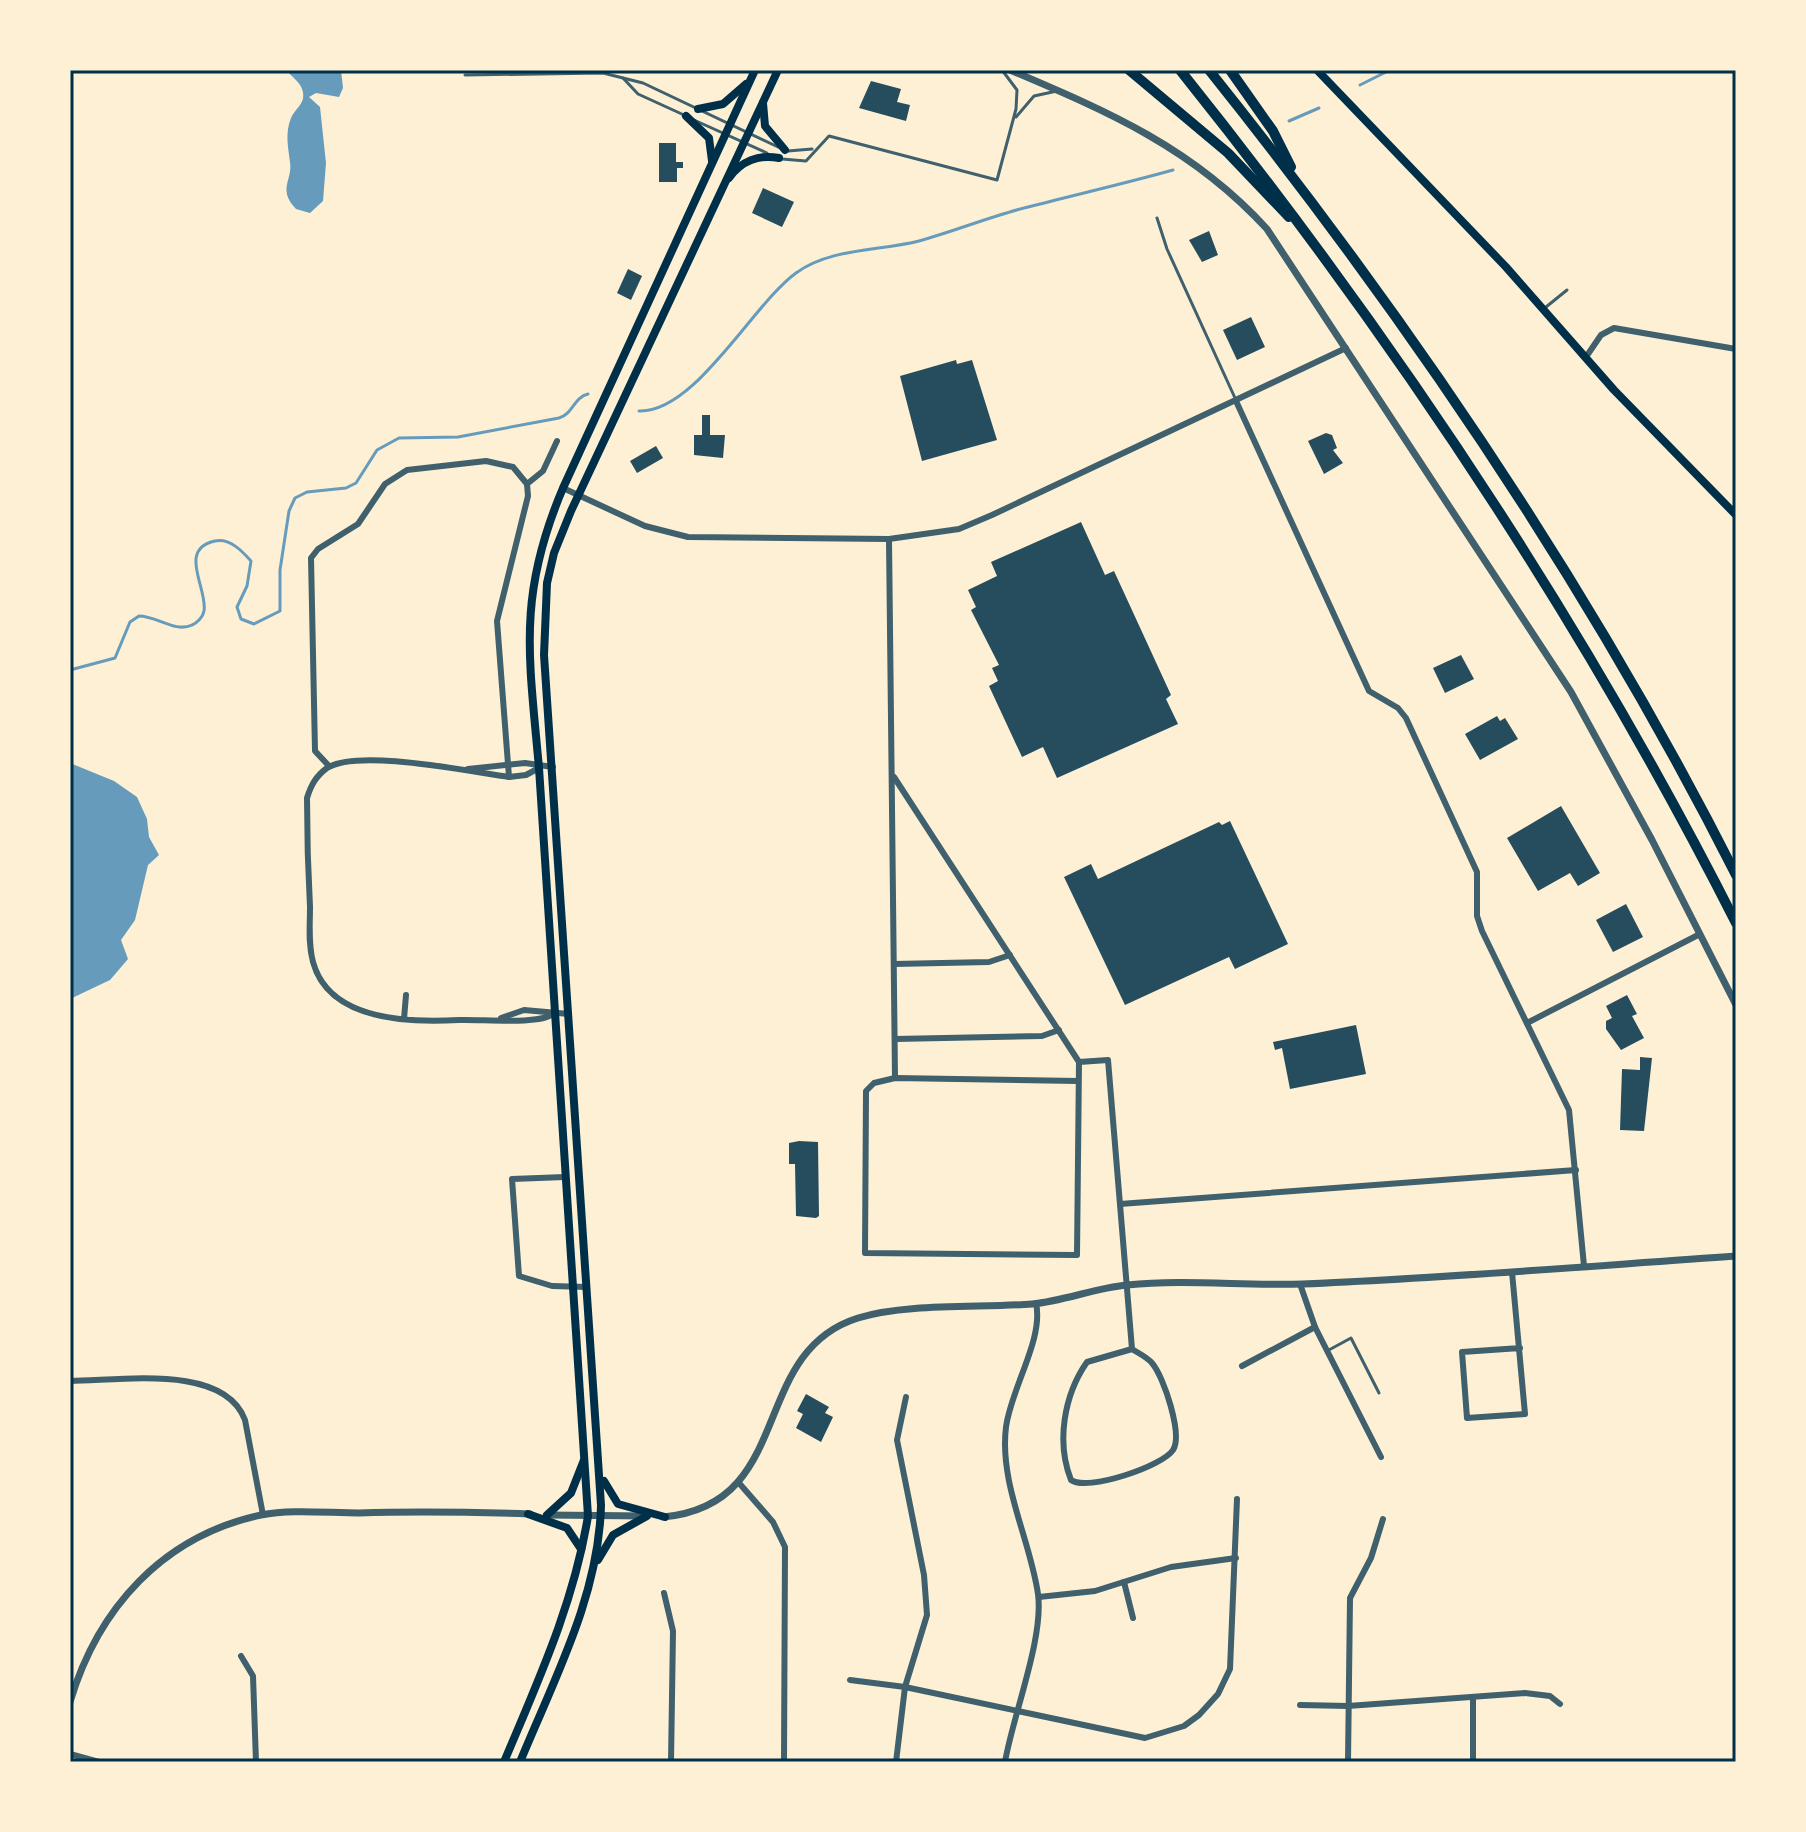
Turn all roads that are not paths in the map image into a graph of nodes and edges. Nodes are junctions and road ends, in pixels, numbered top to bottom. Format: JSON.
{"nodes":[{"id":1,"x":755,"y":70,"type":"edge"},
{"id":2,"x":778,"y":70,"type":"edge"},
{"id":3,"x":1002,"y":70,"type":"edge"},
{"id":4,"x":1010,"y":70,"type":"edge"},
{"id":5,"x":1129,"y":70,"type":"edge"},
{"id":6,"x":1180,"y":70,"type":"edge"},
{"id":7,"x":1209,"y":70,"type":"edge"},
{"id":8,"x":1230,"y":70,"type":"edge"},
{"id":9,"x":1317,"y":70,"type":"edge"},
{"id":10,"x":465,"y":75,"type":"dead end"},
{"id":11,"x":623,"y":78,"type":"junction"},
{"id":12,"x":749,"y":81,"type":"junction"},
{"id":13,"x":1058,"y":91,"type":"junction"},
{"id":14,"x":764,"y":97,"type":"junction"},
{"id":15,"x":698,"y":109,"type":"junction"},
{"id":16,"x":686,"y":116,"type":"junction"},
{"id":17,"x":1014,"y":120,"type":"junction"},
{"id":18,"x":730,"y":123,"type":"junction"},
{"id":19,"x":746,"y":131,"type":"junction"},
{"id":20,"x":725,"y":134,"type":"junction"},
{"id":21,"x":742,"y":142,"type":"junction"},
{"id":22,"x":815,"y":148,"type":"junction"},
{"id":23,"x":782,"y":154,"type":"junction"},
{"id":24,"x":711,"y":167,"type":"junction"},
{"id":25,"x":717,"y":194,"type":"junction"},
{"id":26,"x":1307,"y":197,"type":"junction"},
{"id":27,"x":1157,"y":218,"type":"dead end"},
{"id":28,"x":1326,"y":257,"type":"junction"},
{"id":29,"x":1567,"y":290,"type":"dead end"},
{"id":30,"x":1543,"y":309,"type":"junction"},
{"id":31,"x":1346,"y":348,"type":"junction"},
{"id":32,"x":1736,"y":349,"type":"edge"},
{"id":33,"x":627,"y":352,"type":"junction"},
{"id":34,"x":1586,"y":357,"type":"junction"},
{"id":35,"x":640,"y":358,"type":"junction"},
{"id":36,"x":1236,"y":401,"type":"junction"},
{"id":37,"x":557,"y":441,"type":"dead end"},
{"id":38,"x":527,"y":484,"type":"junction"},
{"id":39,"x":563,"y":488,"type":"junction"},
{"id":40,"x":578,"y":495,"type":"junction"},
{"id":41,"x":1736,"y":515,"type":"edge"},
{"id":42,"x":889,"y":539,"type":"junction"},
{"id":43,"x":508,"y":764,"type":"junction"},
{"id":44,"x":329,"y":766,"type":"junction"},
{"id":45,"x":553,"y":767,"type":"junction"},
{"id":46,"x":539,"y":768,"type":"junction"},
{"id":47,"x":468,"y":769,"type":"junction"},
{"id":48,"x":509,"y":777,"type":"junction"},
{"id":49,"x":894,"y":777,"type":"junction"},
{"id":50,"x":1736,"y":875,"type":"edge"},
{"id":51,"x":1736,"y":923,"type":"edge"},
{"id":52,"x":1700,"y":934,"type":"junction"},
{"id":53,"x":1010,"y":955,"type":"junction"},
{"id":54,"x":894,"y":964,"type":"junction"},
{"id":55,"x":406,"y":995,"type":"dead end"},
{"id":56,"x":1736,"y":1005,"type":"edge"},
{"id":57,"x":553,"y":1014,"type":"junction"},
{"id":58,"x":569,"y":1014,"type":"junction"},
{"id":59,"x":404,"y":1019,"type":"junction"},
{"id":60,"x":1527,"y":1023,"type":"junction"},
{"id":61,"x":1059,"y":1030,"type":"junction"},
{"id":62,"x":895,"y":1039,"type":"junction"},
{"id":63,"x":1079,"y":1062,"type":"junction"},
{"id":64,"x":895,"y":1078,"type":"junction"},
{"id":65,"x":1078,"y":1081,"type":"junction"},
{"id":66,"x":1576,"y":1170,"type":"junction"},
{"id":67,"x":565,"y":1177,"type":"junction"},
{"id":68,"x":1120,"y":1204,"type":"junction"},
{"id":69,"x":1736,"y":1256,"type":"edge"},
{"id":70,"x":1584,"y":1266,"type":"junction"},
{"id":71,"x":1512,"y":1272,"type":"junction"},
{"id":72,"x":1300,"y":1284,"type":"junction"},
{"id":73,"x":1128,"y":1285,"type":"junction"},
{"id":74,"x":573,"y":1287,"type":"junction"},
{"id":75,"x":588,"y":1287,"type":"junction"},
{"id":76,"x":1036,"y":1303,"type":"junction"},
{"id":77,"x":1315,"y":1327,"type":"junction"},
{"id":78,"x":1520,"y":1348,"type":"junction"},
{"id":79,"x":1132,"y":1349,"type":"junction"},
{"id":80,"x":1327,"y":1351,"type":"junction"},
{"id":81,"x":1242,"y":1366,"type":"dead end"},
{"id":82,"x":70,"y":1381,"type":"edge"},
{"id":83,"x":1379,"y":1393,"type":"dead end"},
{"id":84,"x":906,"y":1397,"type":"dead end"},
{"id":85,"x":585,"y":1455,"type":"junction"},
{"id":86,"x":1381,"y":1457,"type":"dead end"},
{"id":87,"x":602,"y":1475,"type":"junction"},
{"id":88,"x":739,"y":1483,"type":"junction"},
{"id":89,"x":1237,"y":1499,"type":"dead end"},
{"id":90,"x":528,"y":1514,"type":"junction"},
{"id":91,"x":263,"y":1515,"type":"junction"},
{"id":92,"x":547,"y":1515,"type":"junction"},
{"id":93,"x":588,"y":1516,"type":"junction"},
{"id":94,"x":647,"y":1516,"type":"junction"},
{"id":95,"x":601,"y":1517,"type":"junction"},
{"id":96,"x":665,"y":1517,"type":"junction"},
{"id":97,"x":1383,"y":1519,"type":"dead end"},
{"id":98,"x":582,"y":1553,"type":"junction"},
{"id":99,"x":1236,"y":1558,"type":"junction"},
{"id":100,"x":594,"y":1571,"type":"junction"},
{"id":101,"x":1124,"y":1582,"type":"junction"},
{"id":102,"x":664,"y":1593,"type":"dead end"},
{"id":103,"x":1039,"y":1597,"type":"junction"},
{"id":104,"x":1133,"y":1618,"type":"dead end"},
{"id":105,"x":241,"y":1656,"type":"dead end"},
{"id":106,"x":850,"y":1680,"type":"dead end"},
{"id":107,"x":905,"y":1687,"type":"junction"},
{"id":108,"x":1473,"y":1697,"type":"junction"},
{"id":109,"x":70,"y":1702,"type":"edge"},
{"id":110,"x":1560,"y":1704,"type":"dead end"},
{"id":111,"x":1300,"y":1705,"type":"dead end"},
{"id":112,"x":1348,"y":1706,"type":"junction"},
{"id":113,"x":1015,"y":1711,"type":"junction"},
{"id":114,"x":70,"y":1754,"type":"edge"},
{"id":115,"x":99,"y":1762,"type":"edge"},
{"id":116,"x":256,"y":1762,"type":"edge"},
{"id":117,"x":504,"y":1762,"type":"edge"},
{"id":118,"x":520,"y":1762,"type":"edge"},
{"id":119,"x":671,"y":1762,"type":"edge"},
{"id":120,"x":784,"y":1762,"type":"edge"},
{"id":121,"x":896,"y":1762,"type":"edge"},
{"id":122,"x":1005,"y":1762,"type":"edge"},
{"id":123,"x":1348,"y":1762,"type":"edge"},
{"id":124,"x":1473,"y":1762,"type":"edge"}],
"edges":[{"from":1,"to":12,"type":"main road"},
{"from":2,"to":14,"type":"main road"},
{"from":3,"to":17,"type":"lane"},
{"from":4,"to":13,"type":"street"},
{"from":5,"to":28,"type":"highway"},
{"from":6,"to":28,"type":"highway"},
{"from":7,"to":26,"type":"highway"},
{"from":8,"to":26,"type":"highway"},
{"from":9,"to":30,"type":"main road"},
{"from":10,"to":11,"type":"lane"},
{"from":11,"to":15,"type":"lane"},
{"from":11,"to":16,"type":"lane"},
{"from":12,"to":15,"type":"main road"},
{"from":12,"to":18,"type":"main road"},
{"from":13,"to":17,"type":"lane"},
{"from":13,"to":31,"type":"street"},
{"from":14,"to":19,"type":"main road"},
{"from":14,"to":23,"type":"main road"},
{"from":15,"to":18,"type":"lane"},
{"from":16,"to":20,"type":"lane"},
{"from":16,"to":24,"type":"main road"},
{"from":17,"to":22,"type":"lane"},
{"from":18,"to":19,"type":"lane"},
{"from":18,"to":20,"type":"main road"},
{"from":19,"to":21,"type":"main road"},
{"from":19,"to":23,"type":"lane"},
{"from":20,"to":21,"type":"lane"},
{"from":20,"to":24,"type":"main road"},
{"from":21,"to":23,"type":"lane"},
{"from":21,"to":25,"type":"main road"},
{"from":22,"to":23,"type":"lane"},
{"from":22,"to":23,"type":"lane"},
{"from":23,"to":25,"type":"main road"},
{"from":24,"to":33,"type":"main road"},
{"from":25,"to":35,"type":"main road"},
{"from":26,"to":50,"type":"highway"},
{"from":27,"to":36,"type":"lane"},
{"from":28,"to":51,"type":"highway"},
{"from":29,"to":30,"type":"lane"},
{"from":30,"to":34,"type":"main road"},
{"from":31,"to":36,"type":"street"},
{"from":31,"to":52,"type":"street"},
{"from":32,"to":34,"type":"street"},
{"from":33,"to":35,"type":"main road"},
{"from":33,"to":39,"type":"main road"},
{"from":34,"to":41,"type":"main road"},
{"from":35,"to":40,"type":"main road"},
{"from":36,"to":42,"type":"street"},
{"from":36,"to":60,"type":"street"},
{"from":37,"to":38,"type":"street"},
{"from":38,"to":43,"type":"street"},
{"from":38,"to":44,"type":"street"},
{"from":39,"to":40,"type":"street"},
{"from":39,"to":46,"type":"main road"},
{"from":40,"to":42,"type":"street"},
{"from":40,"to":45,"type":"main road"},
{"from":42,"to":49,"type":"street"},
{"from":43,"to":46,"type":"street"},
{"from":43,"to":47,"type":"street"},
{"from":43,"to":48,"type":"street"},
{"from":44,"to":47,"type":"street"},
{"from":44,"to":59,"type":"street"},
{"from":45,"to":46,"type":"street"},
{"from":45,"to":58,"type":"main road"},
{"from":46,"to":48,"type":"street"},
{"from":46,"to":57,"type":"main road"},
{"from":47,"to":48,"type":"street"},
{"from":49,"to":53,"type":"street"},
{"from":49,"to":54,"type":"street"},
{"from":52,"to":56,"type":"street"},
{"from":52,"to":60,"type":"street"},
{"from":53,"to":54,"type":"street"},
{"from":53,"to":61,"type":"street"},
{"from":54,"to":62,"type":"street"},
{"from":55,"to":59,"type":"street"},
{"from":57,"to":58,"type":"street"},
{"from":57,"to":59,"type":"street"},
{"from":57,"to":67,"type":"main road"},
{"from":58,"to":75,"type":"main road"},
{"from":60,"to":66,"type":"street"},
{"from":61,"to":62,"type":"street"},
{"from":61,"to":63,"type":"street"},
{"from":62,"to":64,"type":"street"},
{"from":63,"to":65,"type":"street"},
{"from":63,"to":68,"type":"street"},
{"from":64,"to":65,"type":"street"},
{"from":64,"to":65,"type":"street"},
{"from":66,"to":68,"type":"street"},
{"from":66,"to":70,"type":"street"},
{"from":67,"to":74,"type":"main road"},
{"from":67,"to":74,"type":"street"},
{"from":68,"to":73,"type":"street"},
{"from":69,"to":70,"type":"street"},
{"from":70,"to":71,"type":"street"},
{"from":71,"to":72,"type":"street"},
{"from":71,"to":78,"type":"street"},
{"from":72,"to":73,"type":"street"},
{"from":72,"to":77,"type":"street"},
{"from":73,"to":76,"type":"street"},
{"from":73,"to":79,"type":"street"},
{"from":74,"to":75,"type":"street"},
{"from":74,"to":85,"type":"main road"},
{"from":75,"to":87,"type":"main road"},
{"from":76,"to":88,"type":"street"},
{"from":76,"to":103,"type":"street"},
{"from":77,"to":80,"type":"street"},
{"from":77,"to":81,"type":"street"},
{"from":78,"to":78,"type":"street"},
{"from":79,"to":79,"type":"street"},
{"from":80,"to":83,"type":"lane"},
{"from":80,"to":86,"type":"street"},
{"from":82,"to":91,"type":"street"},
{"from":84,"to":107,"type":"street"},
{"from":85,"to":92,"type":"main road"},
{"from":85,"to":93,"type":"main road"},
{"from":87,"to":95,"type":"main road"},
{"from":87,"to":96,"type":"main road"},
{"from":88,"to":96,"type":"street"},
{"from":88,"to":120,"type":"street"},
{"from":89,"to":99,"type":"street"},
{"from":90,"to":91,"type":"street"},
{"from":90,"to":92,"type":"street"},
{"from":90,"to":98,"type":"main road"},
{"from":91,"to":109,"type":"street"},
{"from":92,"to":93,"type":"street"},
{"from":93,"to":95,"type":"street"},
{"from":93,"to":98,"type":"main road"},
{"from":94,"to":95,"type":"street"},
{"from":94,"to":96,"type":"street"},
{"from":94,"to":100,"type":"main road"},
{"from":95,"to":100,"type":"main road"},
{"from":97,"to":112,"type":"street"},
{"from":98,"to":117,"type":"main road"},
{"from":99,"to":101,"type":"street"},
{"from":99,"to":113,"type":"street"},
{"from":100,"to":118,"type":"main road"},
{"from":101,"to":103,"type":"street"},
{"from":101,"to":104,"type":"street"},
{"from":102,"to":119,"type":"street"},
{"from":103,"to":113,"type":"street"},
{"from":105,"to":116,"type":"street"},
{"from":106,"to":107,"type":"street"},
{"from":107,"to":113,"type":"street"},
{"from":107,"to":121,"type":"street"},
{"from":108,"to":110,"type":"street"},
{"from":108,"to":112,"type":"street"},
{"from":108,"to":124,"type":"street"},
{"from":111,"to":112,"type":"street"},
{"from":112,"to":123,"type":"street"},
{"from":113,"to":122,"type":"street"},
{"from":114,"to":115,"type":"street"}]}
